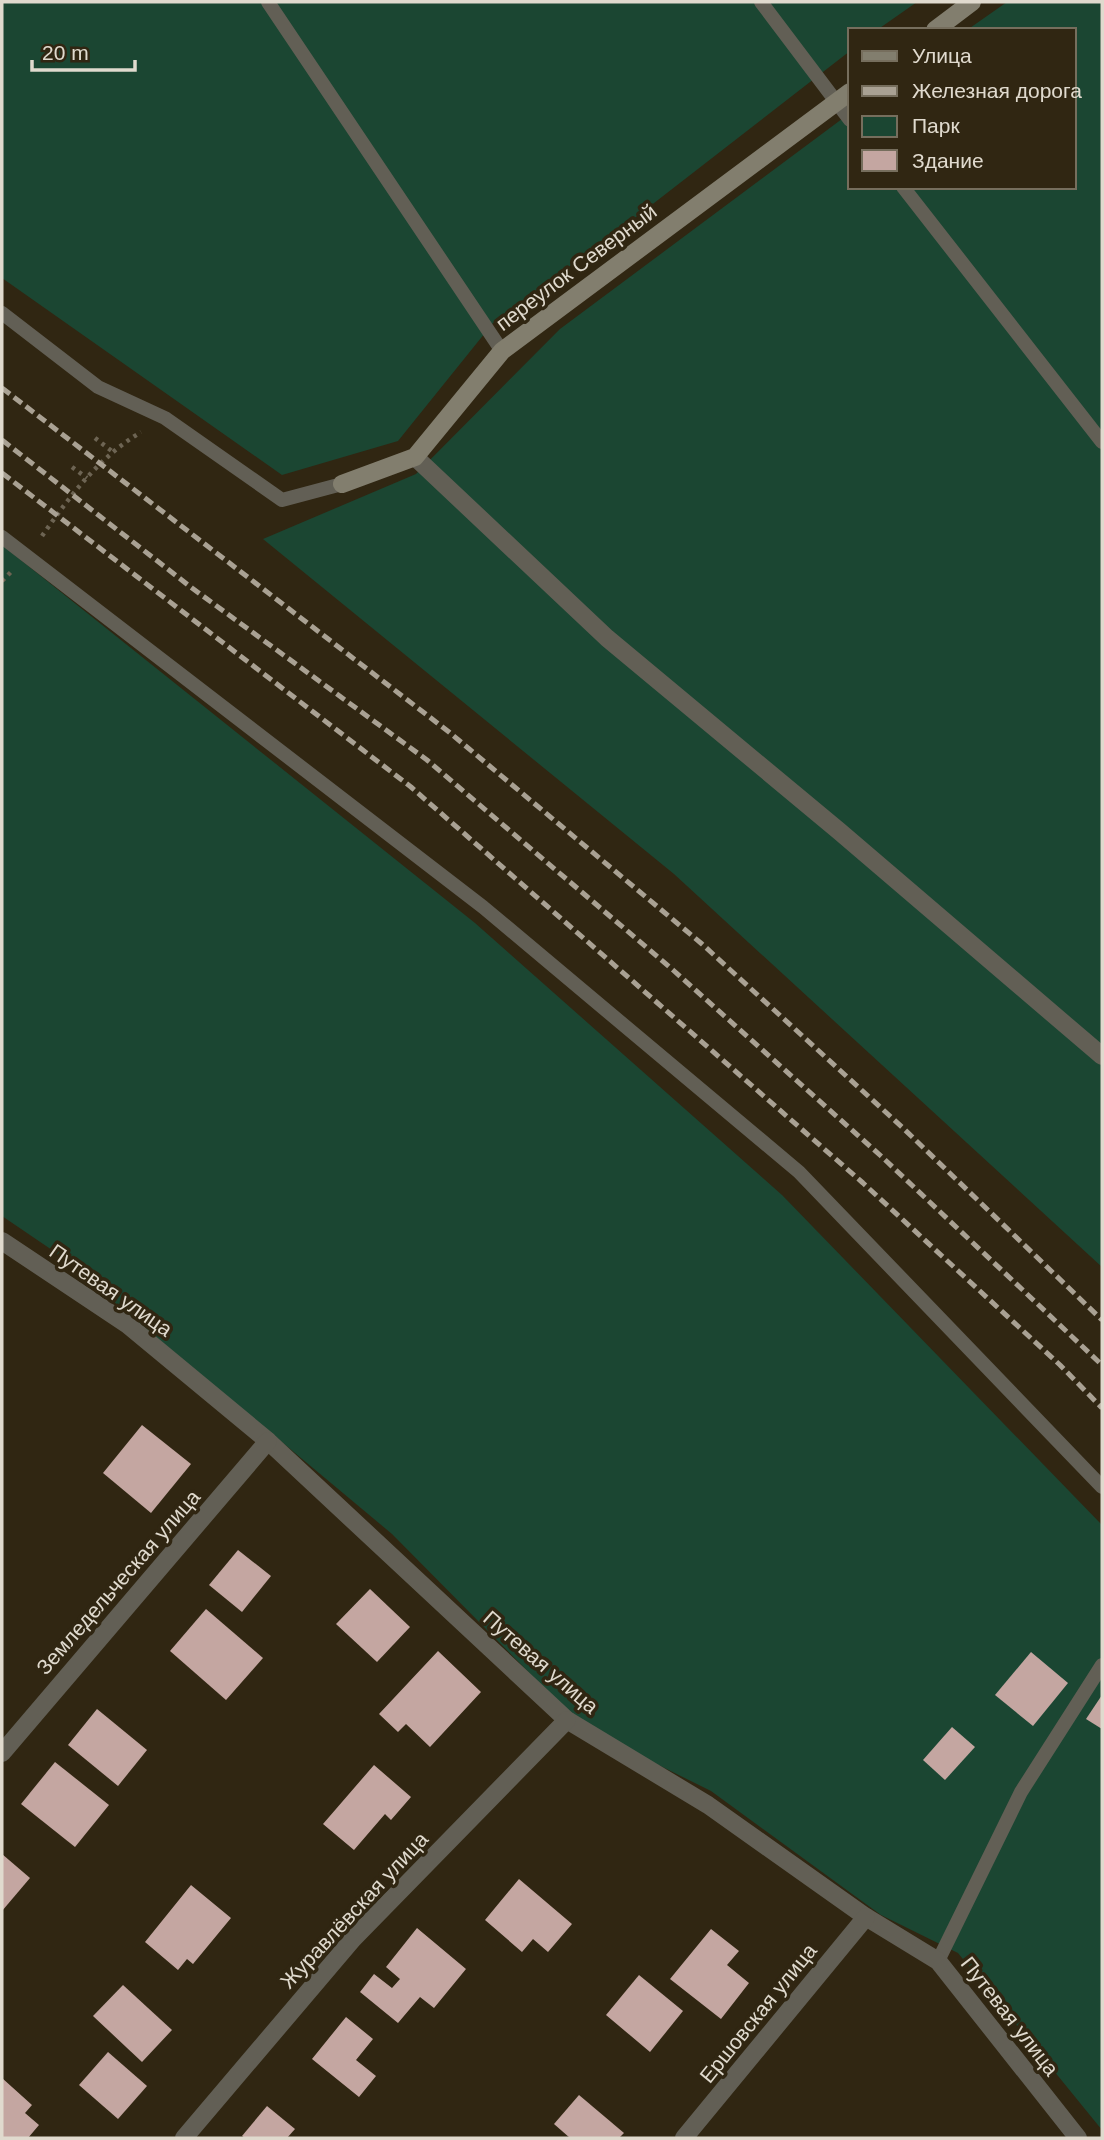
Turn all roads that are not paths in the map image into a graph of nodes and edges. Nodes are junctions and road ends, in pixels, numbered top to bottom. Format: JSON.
{"nodes":[{"id":1,"x":268,"y":2,"type":"edge"},
{"id":2,"x":761,"y":2,"type":"edge"},
{"id":3,"x":972,"y":2,"type":"edge"},
{"id":4,"x":937,"y":28,"type":"edge"},
{"id":5,"x":843,"y":97,"type":"edge"},
{"id":6,"x":905,"y":189,"type":"edge"},
{"id":7,"x":2,"y":313,"type":"edge"},
{"id":8,"x":502,"y":351,"type":"junction"},
{"id":9,"x":1102,"y":442,"type":"edge"},
{"id":10,"x":415,"y":457,"type":"junction"},
{"id":11,"x":342,"y":484,"type":"joint"},
{"id":12,"x":2,"y":537,"type":"edge"},
{"id":13,"x":1102,"y":1056,"type":"edge"},
{"id":14,"x":2,"y":1241,"type":"edge"},
{"id":15,"x":268,"y":1441,"type":"junction"},
{"id":16,"x":1102,"y":1487,"type":"edge"},
{"id":17,"x":1102,"y":1665,"type":"edge"},
{"id":18,"x":566,"y":1720,"type":"junction"},
{"id":19,"x":2,"y":1753,"type":"edge"},
{"id":20,"x":866,"y":1917,"type":"junction"},
{"id":21,"x":938,"y":1961,"type":"junction"},
{"id":22,"x":184,"y":2138,"type":"edge"},
{"id":23,"x":684,"y":2138,"type":"edge"},
{"id":24,"x":1078,"y":2138,"type":"edge"}],
"edges":[{"from":1,"to":8,"type":"lane"},
{"from":2,"to":5,"type":"lane"},
{"from":3,"to":4,"type":"street"},
{"from":5,"to":8,"type":"street","name":"переулок Северный"},
{"from":6,"to":9,"type":"lane"},
{"from":7,"to":11,"type":"lane"},
{"from":8,"to":10,"type":"street","name":"переулок Северный"},
{"from":10,"to":11,"type":"street"},
{"from":10,"to":13,"type":"street"},
{"from":12,"to":16,"type":"lane"},
{"from":14,"to":15,"type":"street","name":"Путевая улица"},
{"from":15,"to":18,"type":"street","name":"Путевая улица"},
{"from":15,"to":19,"type":"street","name":"Земледельческая улица"},
{"from":17,"to":21,"type":"lane"},
{"from":18,"to":20,"type":"street","name":"Путевая улица"},
{"from":18,"to":22,"type":"street","name":"Журавлёвская улица"},
{"from":20,"to":21,"type":"street","name":"Путевая улица"},
{"from":20,"to":23,"type":"street","name":"Ершовская улица"},
{"from":21,"to":24,"type":"street","name":"Путевая улица"}]}
